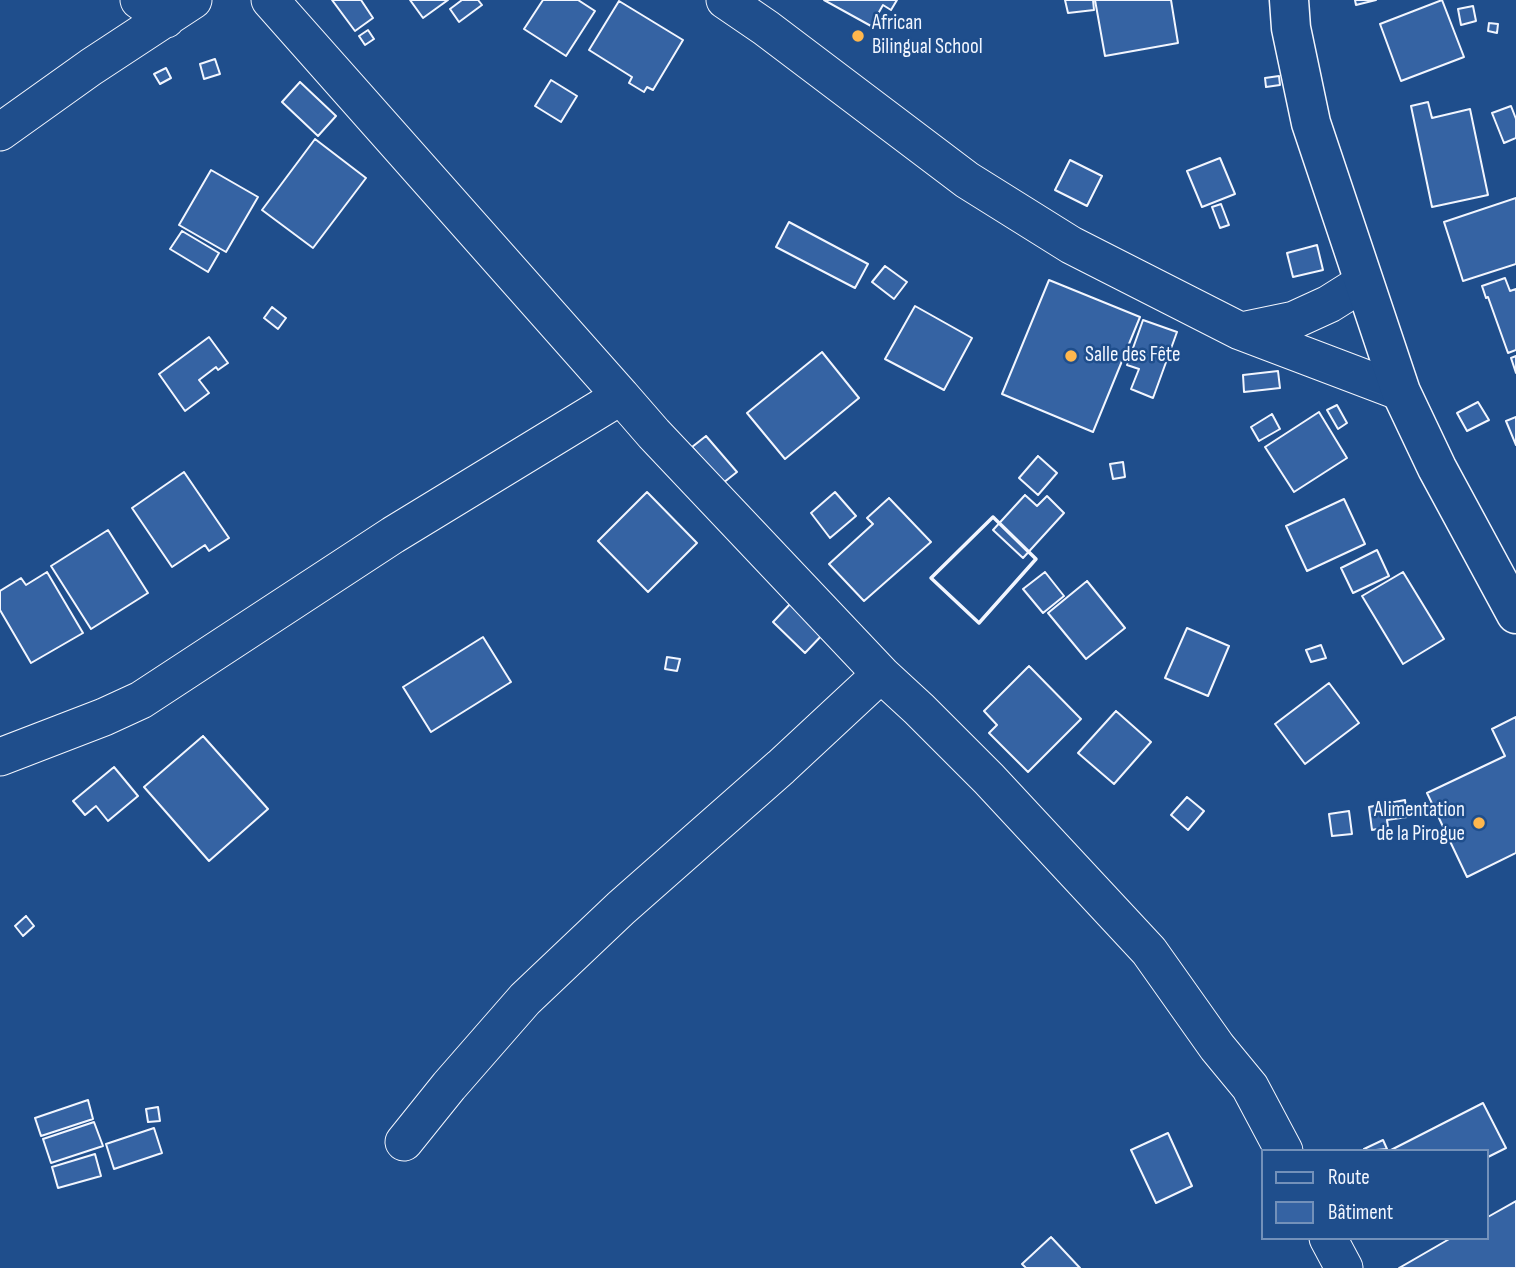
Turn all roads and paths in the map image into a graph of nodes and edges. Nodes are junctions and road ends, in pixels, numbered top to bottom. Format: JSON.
{"nodes":[{"id":1,"x":270,"y":0,"type":"edge"},
{"id":2,"x":725,"y":0,"type":"edge"},
{"id":3,"x":1289,"y":0,"type":"edge"},
{"id":4,"x":166,"y":6,"type":"edge"},
{"id":5,"x":0,"y":132,"type":"edge"},
{"id":6,"x":1364,"y":282,"type":"junction"},
{"id":7,"x":1240,"y":331,"type":"junction"},
{"id":8,"x":1401,"y":392,"type":"junction"},
{"id":9,"x":621,"y":396,"type":"junction"},
{"id":10,"x":1516,"y":614,"type":"edge"},
{"id":11,"x":881,"y":674,"type":"junction"},
{"id":12,"x":0,"y":757,"type":"edge"},
{"id":13,"x":404,"y":1142,"type":"dead end"},
{"id":14,"x":1283,"y":1149,"type":"edge"},
{"id":15,"x":1329,"y":1240,"type":"edge"},
{"id":16,"x":1344,"y":1268,"type":"edge"}],
"edges":[{"from":1,"to":9,"type":"street"},
{"from":2,"to":7,"type":"street"},
{"from":3,"to":6,"type":"main road"},
{"from":4,"to":5,"type":"street"},
{"from":6,"to":7,"type":"street"},
{"from":6,"to":8,"type":"main road"},
{"from":7,"to":8,"type":"street"},
{"from":8,"to":10,"type":"main road"},
{"from":9,"to":11,"type":"street"},
{"from":9,"to":12,"type":"street"},
{"from":11,"to":13,"type":"street"},
{"from":11,"to":14,"type":"street"},
{"from":15,"to":16,"type":"street"}]}
